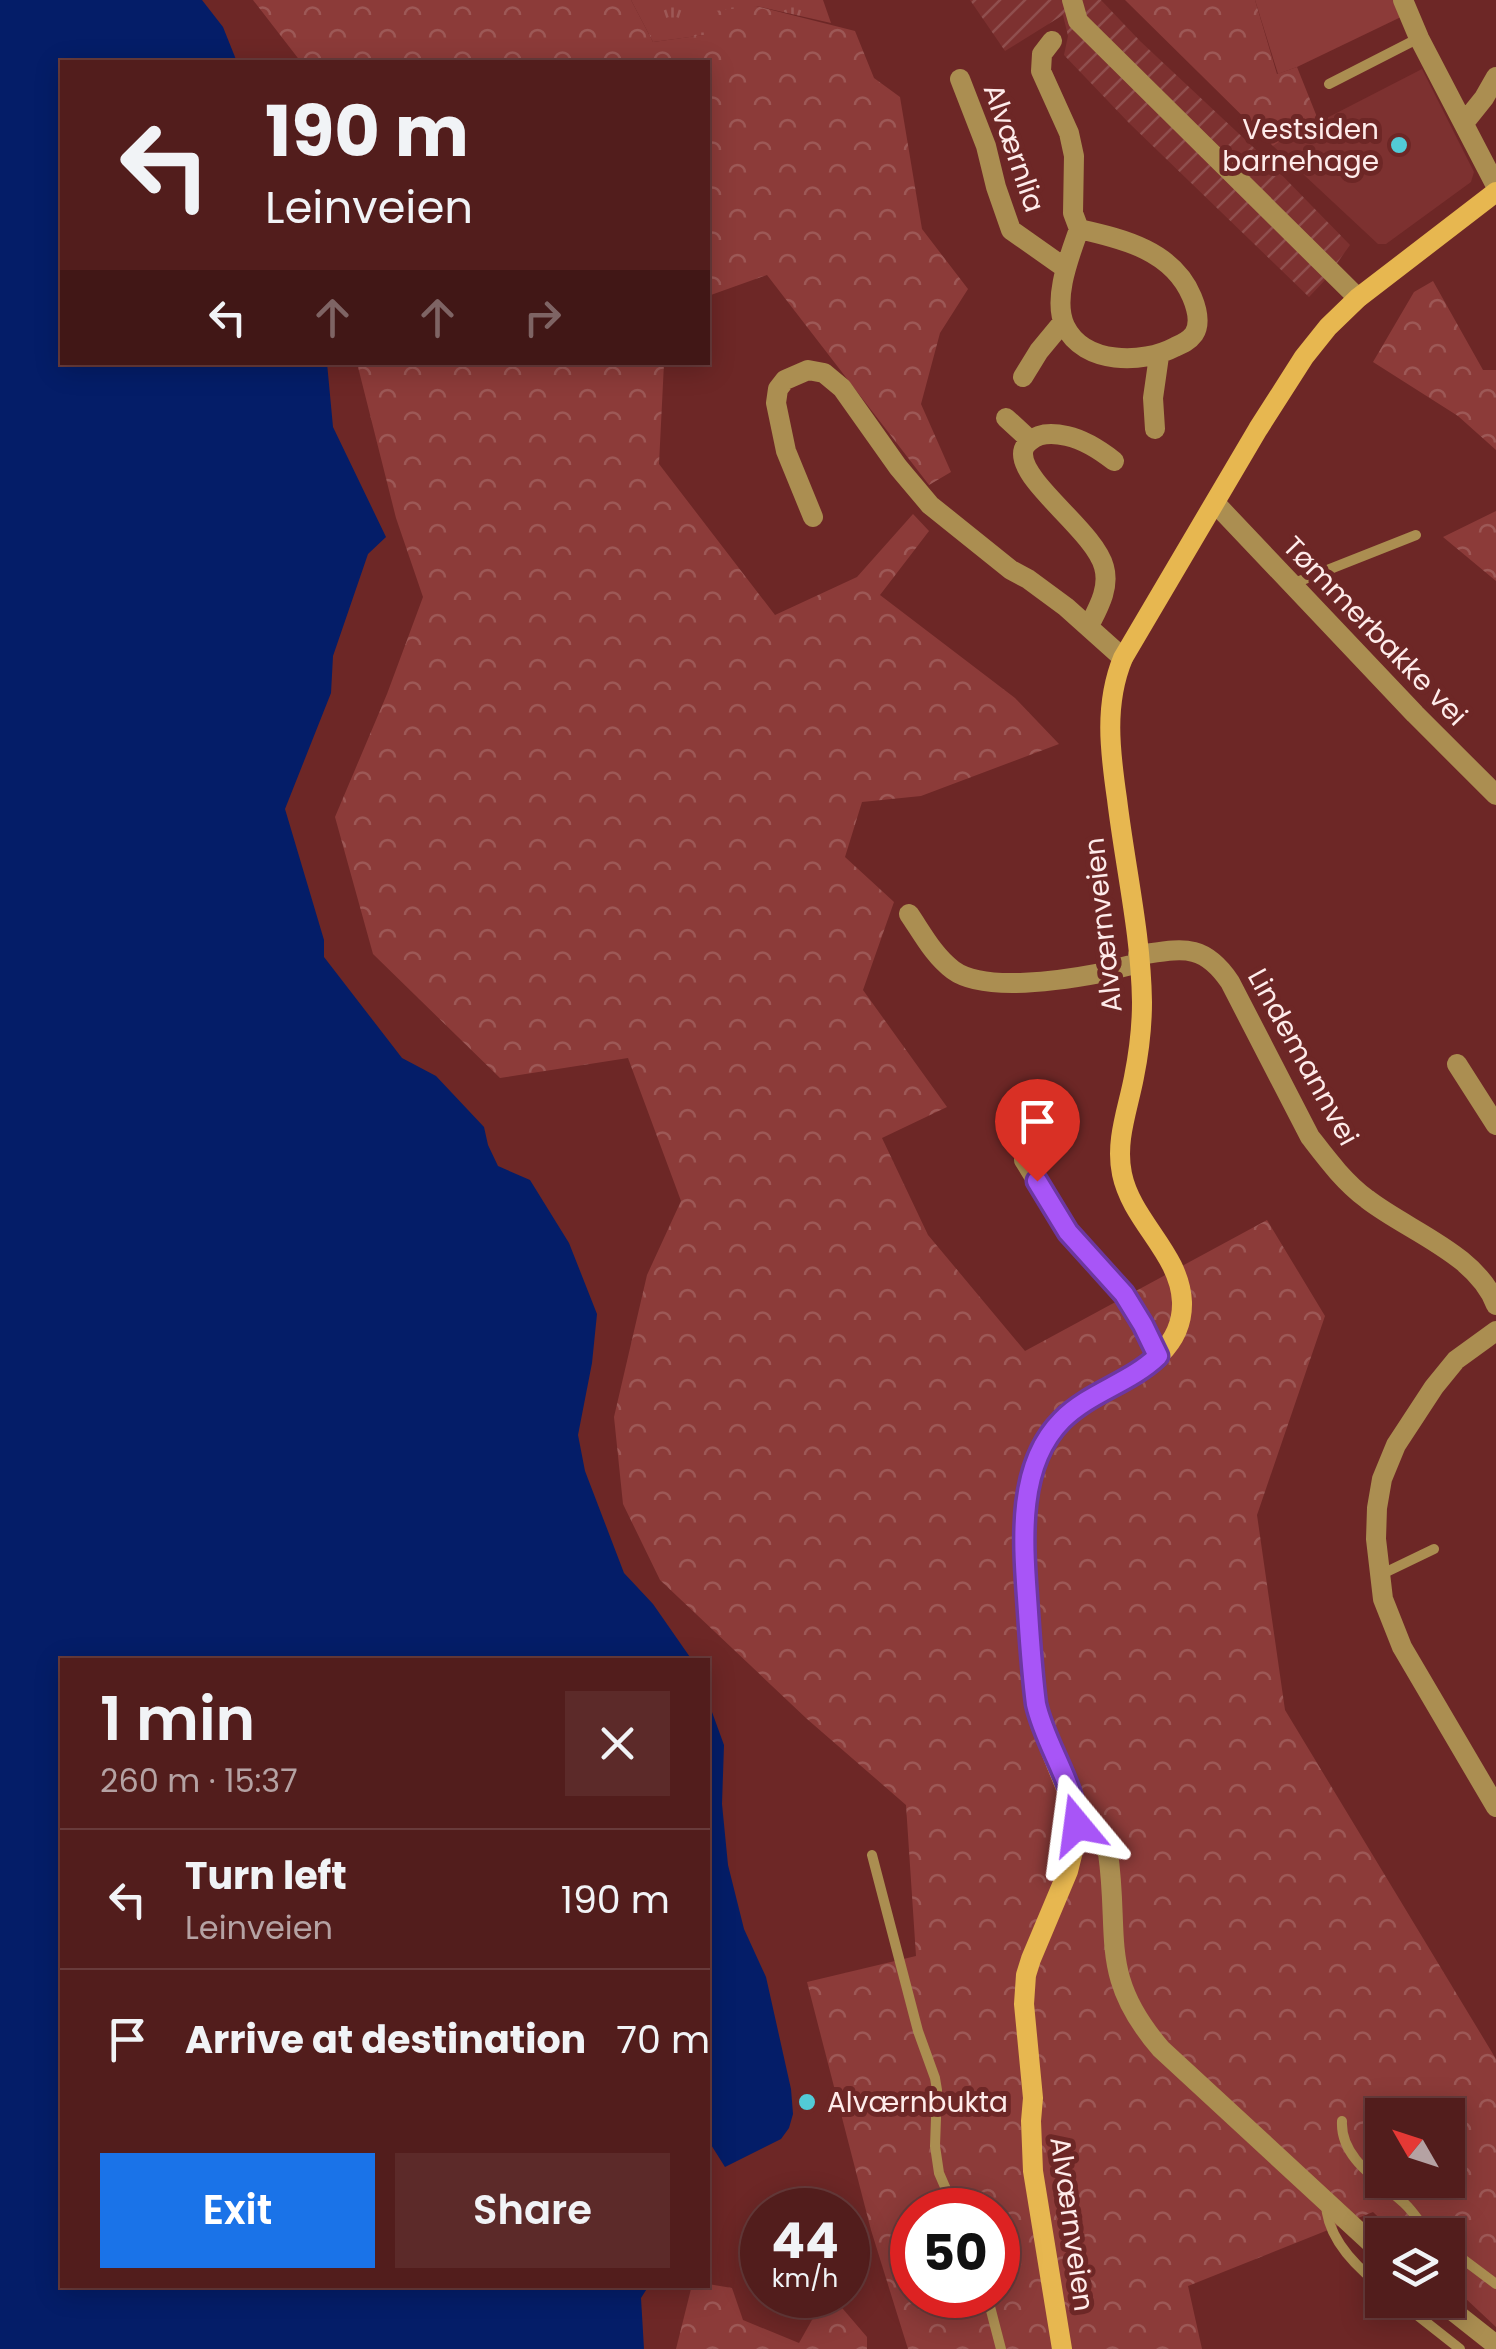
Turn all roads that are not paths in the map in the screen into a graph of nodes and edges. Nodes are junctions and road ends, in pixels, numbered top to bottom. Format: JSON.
{"nodes":[{"id":1,"x":1072,"y":0,"type":"edge"},
{"id":2,"x":1403,"y":0,"type":"edge"},
{"id":3,"x":1420,"y":38,"type":"junction"},
{"id":4,"x":1052,"y":41,"type":"dead end"},
{"id":5,"x":1496,"y":77,"type":"edge"},
{"id":6,"x":960,"y":79,"type":"dead end"},
{"id":7,"x":1329,"y":84,"type":"dead end"},
{"id":8,"x":1464,"y":123,"type":"junction"},
{"id":9,"x":1496,"y":189,"type":"edge"},
{"id":10,"x":1079,"y":229,"type":"junction"},
{"id":11,"x":1066,"y":268,"type":"junction"},
{"id":12,"x":1358,"y":298,"type":"junction"},
{"id":13,"x":1064,"y":322,"type":"junction"},
{"id":14,"x":1159,"y":356,"type":"junction"},
{"id":15,"x":1023,"y":377,"type":"dead end"},
{"id":16,"x":1006,"y":418,"type":"dead end"},
{"id":17,"x":1155,"y":429,"type":"dead end"},
{"id":18,"x":1030,"y":440,"type":"junction"},
{"id":19,"x":1114,"y":461,"type":"dead end"},
{"id":20,"x":1216,"y":504,"type":"junction"},
{"id":21,"x":813,"y":517,"type":"dead end"},
{"id":22,"x":1416,"y":535,"type":"dead end"},
{"id":23,"x":1292,"y":584,"type":"junction"},
{"id":24,"x":1089,"y":626,"type":"junction"},
{"id":25,"x":1123,"y":658,"type":"junction"},
{"id":26,"x":1496,"y":795,"type":"edge"},
{"id":27,"x":909,"y":914,"type":"dead end"},
{"id":28,"x":1139,"y":960,"type":"junction"},
{"id":29,"x":1457,"y":1064,"type":"dead end"},
{"id":30,"x":1496,"y":1124,"type":"edge"},
{"id":31,"x":1024,"y":1160,"type":"dead end"},
{"id":32,"x":1496,"y":1305,"type":"edge"},
{"id":33,"x":1496,"y":1331,"type":"edge"},
{"id":34,"x":1158,"y":1356,"type":"junction"},
{"id":35,"x":1434,"y":1549,"type":"dead end"},
{"id":36,"x":1379,"y":1575,"type":"junction"},
{"id":37,"x":1496,"y":1807,"type":"edge"},
{"id":38,"x":1077,"y":1825,"type":"junction"},
{"id":39,"x":872,"y":1855,"type":"dead end"},
{"id":40,"x":1342,"y":2122,"type":"dead end"},
{"id":41,"x":945,"y":2188,"type":"edge"},
{"id":42,"x":1326,"y":2201,"type":"junction"},
{"id":43,"x":1417,"y":2218,"type":"edge"},
{"id":44,"x":1365,"y":2237,"type":"edge"},
{"id":45,"x":1465,"y":2262,"type":"edge"},
{"id":46,"x":1365,"y":2272,"type":"edge"},
{"id":47,"x":1496,"y":2284,"type":"edge"},
{"id":48,"x":994,"y":2318,"type":"edge"},
{"id":49,"x":1421,"y":2318,"type":"edge"},
{"id":50,"x":1461,"y":2318,"type":"edge"},
{"id":51,"x":1496,"y":2345,"type":"edge"},
{"id":52,"x":1002,"y":2349,"type":"edge"},
{"id":53,"x":1062,"y":2349,"type":"edge"},
{"id":54,"x":1460,"y":2349,"type":"edge"}],
"edges":[{"from":1,"to":12,"type":"street"},
{"from":2,"to":3,"type":"street"},
{"from":3,"to":7,"type":"lane"},
{"from":3,"to":8,"type":"street"},
{"from":4,"to":10,"type":"street","name":"Alværnlia"},
{"from":5,"to":8,"type":"street"},
{"from":6,"to":11,"type":"street","name":"Alværnlia"},
{"from":8,"to":9,"type":"street"},
{"from":9,"to":12,"type":"main road","name":"Alværnveien"},
{"from":10,"to":11,"type":"street","name":"Alværnlia"},
{"from":10,"to":14,"type":"street","name":"Alværnlia"},
{"from":11,"to":13,"type":"street","name":"Alværnlia"},
{"from":12,"to":20,"type":"main road","name":"Alværnveien"},
{"from":13,"to":14,"type":"street"},
{"from":13,"to":15,"type":"street"},
{"from":14,"to":17,"type":"street"},
{"from":16,"to":18,"type":"street"},
{"from":18,"to":19,"type":"street"},
{"from":18,"to":24,"type":"street"},
{"from":20,"to":23,"type":"street","name":"Tømmerbakke vei"},
{"from":20,"to":25,"type":"main road","name":"Alværnveien"},
{"from":21,"to":24,"type":"street"},
{"from":22,"to":23,"type":"lane"},
{"from":23,"to":26,"type":"street","name":"Tømmerbakke vei"},
{"from":24,"to":25,"type":"street"},
{"from":25,"to":28,"type":"main road","name":"Alværnveien"},
{"from":27,"to":28,"type":"street","name":"Lindemannvei"},
{"from":28,"to":32,"type":"street","name":"Lindemannvei"},
{"from":28,"to":34,"type":"main road","name":"Alværnveien"},
{"from":29,"to":30,"type":"street"},
{"from":31,"to":34,"type":"street"},
{"from":33,"to":36,"type":"street"},
{"from":34,"to":38,"type":"main road","name":"Alværnveien"},
{"from":35,"to":36,"type":"lane"},
{"from":36,"to":37,"type":"street"},
{"from":38,"to":42,"type":"street"},
{"from":38,"to":53,"type":"main road","name":"Alværnveien"},
{"from":39,"to":41,"type":"lane"},
{"from":40,"to":43,"type":"lane"},
{"from":42,"to":44,"type":"street"},
{"from":42,"to":46,"type":"lane"},
{"from":45,"to":47,"type":"lane"},
{"from":48,"to":52,"type":"lane"},
{"from":49,"to":54,"type":"lane"},
{"from":50,"to":51,"type":"street"}]}
